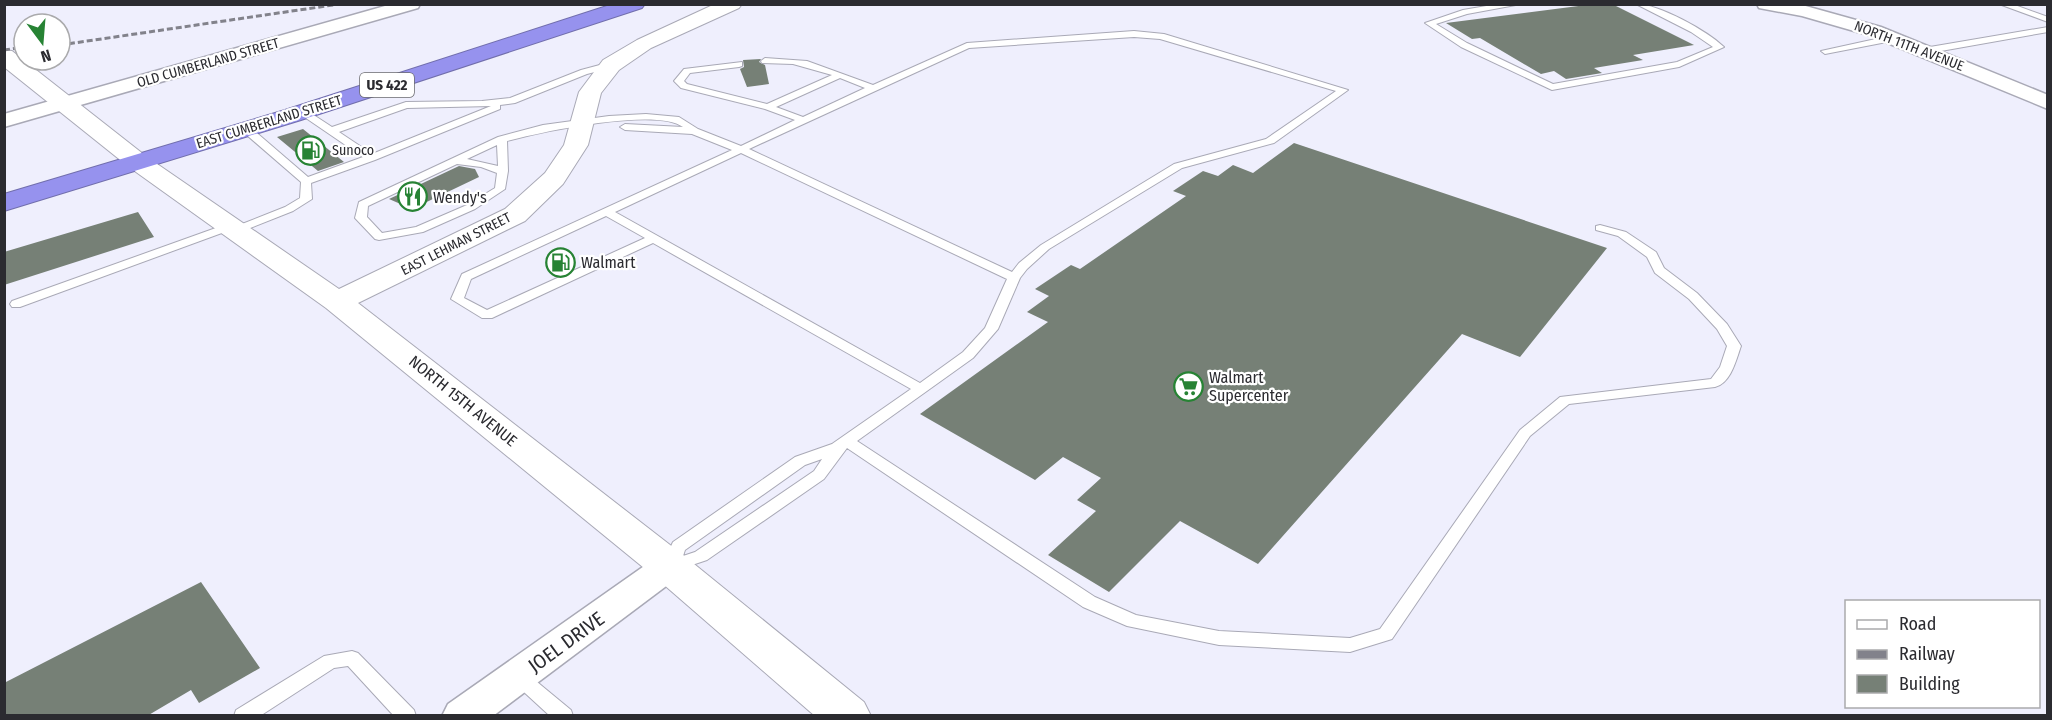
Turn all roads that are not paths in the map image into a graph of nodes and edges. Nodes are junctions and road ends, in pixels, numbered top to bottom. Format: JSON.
{"nodes":[{"id":1,"x":412,"y":4,"type":"edge"},
{"id":2,"x":635,"y":4,"type":"edge"},
{"id":3,"x":732,"y":4,"type":"edge"},
{"id":4,"x":1517,"y":4,"type":"edge"},
{"id":5,"x":1640,"y":4,"type":"edge"},
{"id":6,"x":1765,"y":4,"type":"edge"},
{"id":7,"x":2003,"y":4,"type":"edge"},
{"id":8,"x":2048,"y":20,"type":"edge"},
{"id":9,"x":2044,"y":31,"type":"edge"},
{"id":10,"x":1894,"y":38,"type":"junction"},
{"id":11,"x":1825,"y":51,"type":"dead end"},
{"id":12,"x":1924,"y":51,"type":"junction"},
{"id":13,"x":4,"y":56,"type":"edge"},
{"id":14,"x":765,"y":61,"type":"dead end"},
{"id":15,"x":739,"y":64,"type":"dead end"},
{"id":16,"x":611,"y":65,"type":"junction"},
{"id":17,"x":839,"y":75,"type":"junction"},
{"id":18,"x":873,"y":88,"type":"junction"},
{"id":19,"x":512,"y":100,"type":"junction"},
{"id":20,"x":2048,"y":103,"type":"edge"},
{"id":21,"x":64,"y":104,"type":"junction"},
{"id":22,"x":768,"y":107,"type":"junction"},
{"id":23,"x":303,"y":112,"type":"junction"},
{"id":24,"x":803,"y":120,"type":"junction"},
{"id":25,"x":4,"y":121,"type":"edge"},
{"id":26,"x":582,"y":124,"type":"junction"},
{"id":27,"x":246,"y":129,"type":"junction"},
{"id":28,"x":331,"y":130,"type":"junction"},
{"id":29,"x":502,"y":139,"type":"junction"},
{"id":30,"x":740,"y":149,"type":"junction"},
{"id":31,"x":371,"y":158,"type":"junction"},
{"id":32,"x":454,"y":161,"type":"junction"},
{"id":33,"x":138,"y":162,"type":"junction"},
{"id":34,"x":503,"y":171,"type":"junction"},
{"id":35,"x":306,"y":181,"type":"junction"},
{"id":36,"x":4,"y":202,"type":"edge"},
{"id":37,"x":606,"y":212,"type":"junction"},
{"id":38,"x":233,"y":228,"type":"junction"},
{"id":39,"x":1600,"y":228,"type":"dead end"},
{"id":40,"x":653,"y":238,"type":"junction"},
{"id":41,"x":1014,"y":278,"type":"junction"},
{"id":42,"x":338,"y":301,"type":"junction"},
{"id":43,"x":16,"y":304,"type":"dead end"},
{"id":44,"x":921,"y":389,"type":"junction"},
{"id":45,"x":841,"y":445,"type":"junction"},
{"id":46,"x":669,"y":566,"type":"junction"},
{"id":47,"x":519,"y":677,"type":"junction"},
{"id":48,"x":243,"y":716,"type":"edge"},
{"id":49,"x":407,"y":716,"type":"edge"},
{"id":50,"x":462,"y":716,"type":"edge"},
{"id":51,"x":564,"y":716,"type":"edge"},
{"id":52,"x":848,"y":716,"type":"edge"}],
"edges":[{"from":1,"to":21,"type":"street","name":"OLD CUMBERLAND STREET"},
{"from":2,"to":23,"type":"highway","name":"EAST CUMBERLAND STREET","number":"US 422"},
{"from":3,"to":16,"type":"main road","name":"EAST LEHMAN STREET"},
{"from":4,"to":5,"type":"lane"},
{"from":6,"to":10,"type":"street","name":"NORTH 11TH AVENUE"},
{"from":7,"to":8,"type":"lane"},
{"from":9,"to":12,"type":"lane"},
{"from":10,"to":11,"type":"lane"},
{"from":10,"to":12,"type":"street","name":"NORTH 11TH AVENUE"},
{"from":12,"to":20,"type":"street","name":"NORTH 11TH AVENUE"},
{"from":13,"to":21,"type":"main road","name":"NORTH 15TH AVENUE"},
{"from":14,"to":17,"type":"lane"},
{"from":15,"to":22,"type":"lane"},
{"from":16,"to":19,"type":"lane"},
{"from":16,"to":26,"type":"main road","name":"EAST LEHMAN STREET"},
{"from":17,"to":18,"type":"lane"},
{"from":17,"to":22,"type":"lane"},
{"from":18,"to":24,"type":"lane"},
{"from":18,"to":41,"type":"lane"},
{"from":19,"to":28,"type":"lane"},
{"from":19,"to":31,"type":"lane"},
{"from":21,"to":25,"type":"street","name":"OLD CUMBERLAND STREET"},
{"from":21,"to":33,"type":"main road","name":"NORTH 15TH AVENUE"},
{"from":22,"to":24,"type":"lane"},
{"from":23,"to":27,"type":"highway","name":"EAST CUMBERLAND STREET","number":"US 422"},
{"from":23,"to":28,"type":"lane"},
{"from":24,"to":30,"type":"lane"},
{"from":26,"to":29,"type":"lane"},
{"from":26,"to":30,"type":"lane"},
{"from":26,"to":42,"type":"main road","name":"EAST LEHMAN STREET"},
{"from":27,"to":33,"type":"highway","name":"EAST CUMBERLAND STREET","number":"US 422"},
{"from":27,"to":35,"type":"lane"},
{"from":28,"to":31,"type":"lane"},
{"from":29,"to":32,"type":"lane"},
{"from":29,"to":34,"type":"lane"},
{"from":30,"to":37,"type":"lane"},
{"from":30,"to":41,"type":"lane"},
{"from":31,"to":35,"type":"lane"},
{"from":32,"to":34,"type":"lane"},
{"from":32,"to":34,"type":"lane"},
{"from":33,"to":36,"type":"highway","name":"EAST CUMBERLAND STREET","number":"US 422"},
{"from":33,"to":38,"type":"main road","name":"NORTH 15TH AVENUE"},
{"from":35,"to":38,"type":"lane"},
{"from":37,"to":40,"type":"lane"},
{"from":37,"to":40,"type":"lane"},
{"from":38,"to":42,"type":"main road","name":"NORTH 15TH AVENUE"},
{"from":38,"to":43,"type":"lane"},
{"from":39,"to":45,"type":"lane"},
{"from":40,"to":44,"type":"lane"},
{"from":41,"to":44,"type":"lane"},
{"from":42,"to":46,"type":"main road","name":"NORTH 15TH AVENUE"},
{"from":44,"to":45,"type":"lane"},
{"from":45,"to":46,"type":"lane"},
{"from":45,"to":46,"type":"lane"},
{"from":46,"to":47,"type":"street","name":"JOEL DRIVE"},
{"from":46,"to":52,"type":"main road","name":"NORTH 15TH AVENUE"},
{"from":47,"to":50,"type":"street","name":"JOEL DRIVE"},
{"from":47,"to":51,"type":"lane"},
{"from":48,"to":49,"type":"lane"}]}
